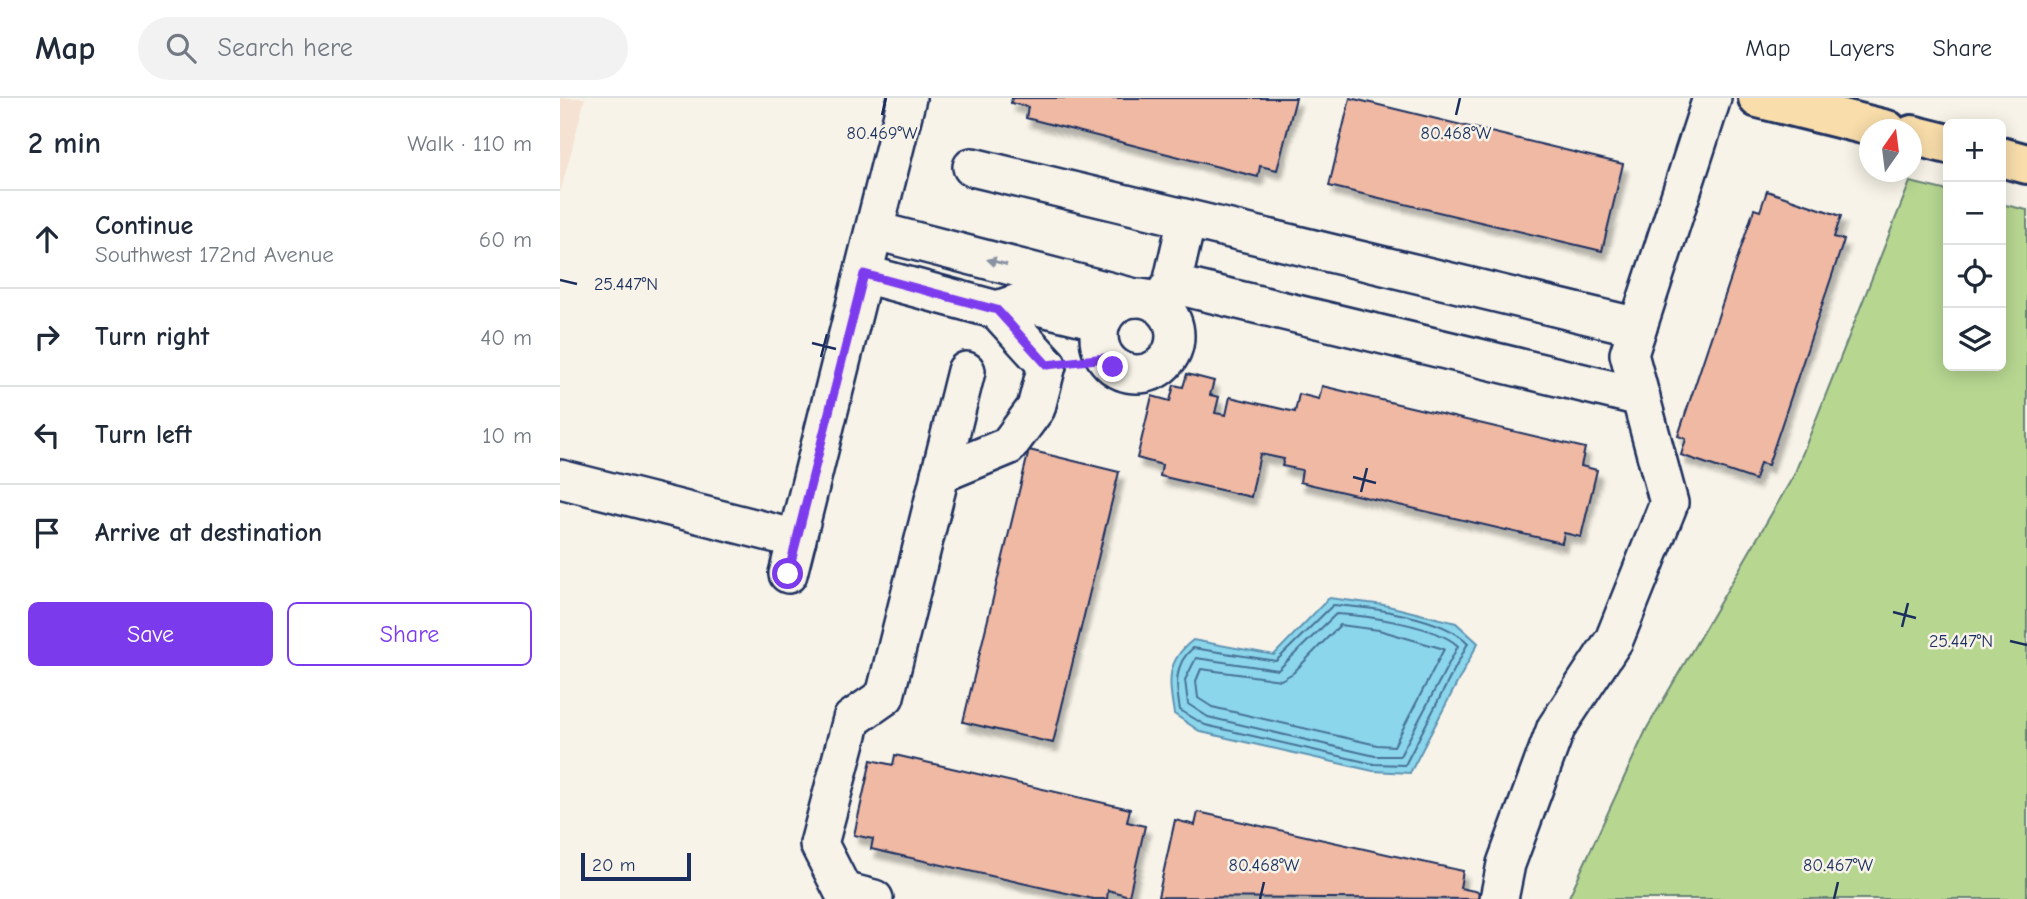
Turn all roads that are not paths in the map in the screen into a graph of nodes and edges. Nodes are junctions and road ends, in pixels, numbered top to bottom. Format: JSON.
{"nodes":[{"id":1,"x":907,"y":98,"type":"edge"},
{"id":2,"x":1712,"y":98,"type":"edge"},
{"id":3,"x":1758,"y":98,"type":"edge"},
{"id":4,"x":1859,"y":123,"type":"edge"},
{"id":5,"x":1922,"y":138,"type":"edge"},
{"id":6,"x":1943,"y":143,"type":"edge"},
{"id":7,"x":2006,"y":158,"type":"edge"},
{"id":8,"x":2027,"y":164,"type":"edge"},
{"id":9,"x":972,"y":167,"type":"dead end"},
{"id":10,"x":1188,"y":219,"type":"junction"},
{"id":11,"x":876,"y":231,"type":"junction"},
{"id":12,"x":864,"y":274,"type":"junction"},
{"id":13,"x":1019,"y":295,"type":"junction"},
{"id":14,"x":1155,"y":295,"type":"junction"},
{"id":15,"x":1101,"y":321,"type":"junction"},
{"id":16,"x":1638,"y":327,"type":"junction"},
{"id":17,"x":1105,"y":358,"type":"junction"},
{"id":18,"x":1047,"y":365,"type":"junction"},
{"id":19,"x":966,"y":371,"type":"dead end"},
{"id":20,"x":1641,"y":397,"type":"junction"},
{"id":21,"x":940,"y":474,"type":"junction"},
{"id":22,"x":560,"y":479,"type":"edge"},
{"id":23,"x":797,"y":539,"type":"junction"},
{"id":24,"x":788,"y":574,"type":"dead end"},
{"id":25,"x":874,"y":899,"type":"edge"},
{"id":26,"x":1499,"y":899,"type":"edge"}],
"edges":[{"from":1,"to":11,"type":"street"},
{"from":2,"to":16,"type":"street"},
{"from":3,"to":4,"type":"main road"},
{"from":5,"to":6,"type":"main road"},
{"from":7,"to":8,"type":"main road"},
{"from":9,"to":10,"type":"street"},
{"from":10,"to":14,"type":"street"},
{"from":10,"to":16,"type":"street"},
{"from":11,"to":12,"type":"street"},
{"from":13,"to":11,"type":"street","one_way":true},
{"from":12,"to":13,"type":"street"},
{"from":12,"to":23,"type":"street"},
{"from":13,"to":14,"type":"street"},
{"from":13,"to":15,"type":"street"},
{"from":13,"to":18,"type":"street"},
{"from":14,"to":15,"type":"street"},
{"from":14,"to":17,"type":"street"},
{"from":14,"to":20,"type":"street"},
{"from":15,"to":17,"type":"street"},
{"from":16,"to":20,"type":"street"},
{"from":17,"to":18,"type":"street"},
{"from":18,"to":21,"type":"street"},
{"from":19,"to":21,"type":"street"},
{"from":20,"to":26,"type":"street"},
{"from":21,"to":25,"type":"street"},
{"from":22,"to":23,"type":"street"},
{"from":23,"to":24,"type":"street"}]}
